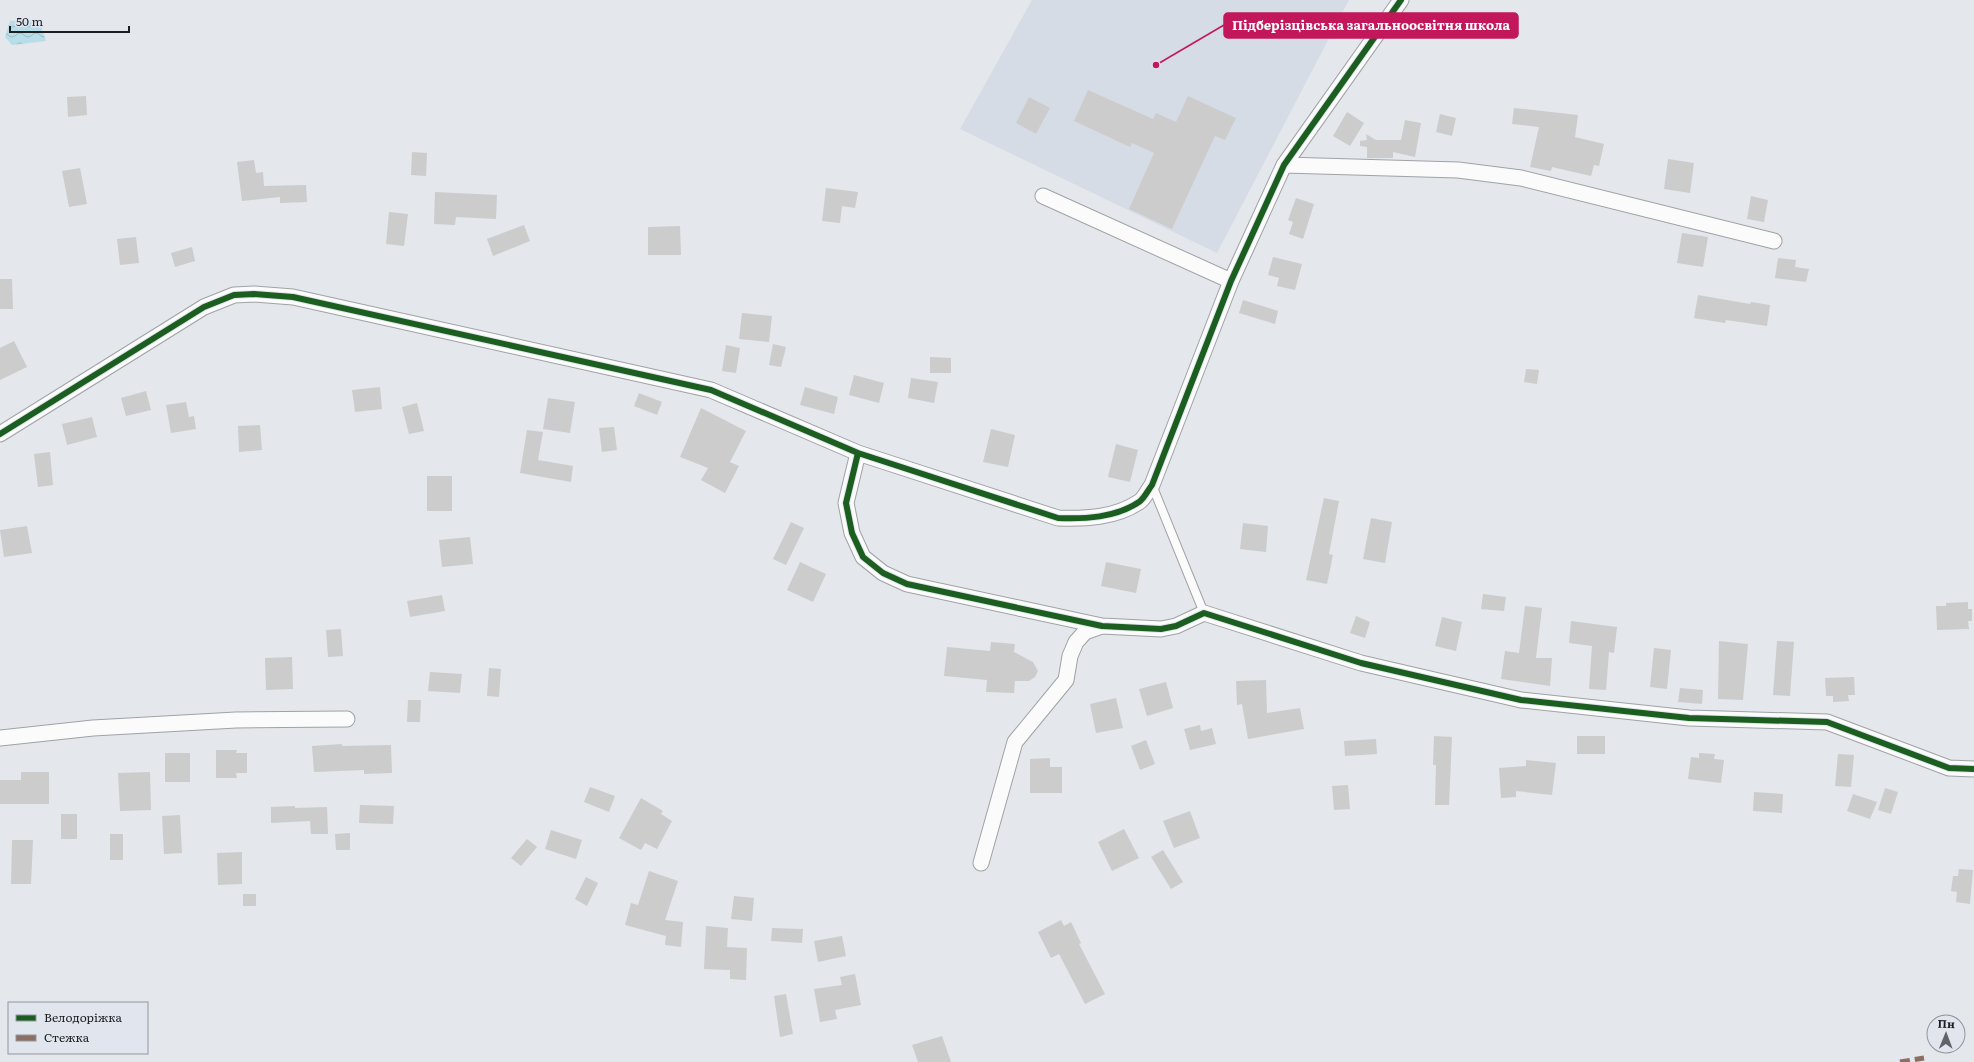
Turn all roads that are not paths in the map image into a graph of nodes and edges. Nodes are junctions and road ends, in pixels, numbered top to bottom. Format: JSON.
{"nodes":[{"id":1,"x":1401,"y":0,"type":"edge"},
{"id":2,"x":1284,"y":165,"type":"junction"},
{"id":3,"x":1043,"y":196,"type":"dead end"},
{"id":4,"x":1774,"y":241,"type":"dead end"},
{"id":5,"x":1231,"y":281,"type":"junction"},
{"id":6,"x":0,"y":434,"type":"edge"},
{"id":7,"x":858,"y":453,"type":"junction"},
{"id":8,"x":1152,"y":485,"type":"junction"},
{"id":9,"x":1204,"y":613,"type":"junction"},
{"id":10,"x":1102,"y":626,"type":"junction"},
{"id":11,"x":347,"y":718,"type":"dead end"},
{"id":12,"x":0,"y":738,"type":"edge"},
{"id":13,"x":1974,"y":769,"type":"edge"},
{"id":14,"x":981,"y":863,"type":"dead end"}],
"edges":[{"from":1,"to":2,"type":"street"},
{"from":2,"to":4,"type":"street"},
{"from":2,"to":5,"type":"street"},
{"from":3,"to":5,"type":"street"},
{"from":5,"to":8,"type":"street"},
{"from":6,"to":7,"type":"street"},
{"from":7,"to":8,"type":"street"},
{"from":7,"to":10,"type":"street"},
{"from":8,"to":9,"type":"lane"},
{"from":9,"to":10,"type":"street"},
{"from":9,"to":13,"type":"street"},
{"from":10,"to":14,"type":"street"},
{"from":11,"to":12,"type":"street"}]}
